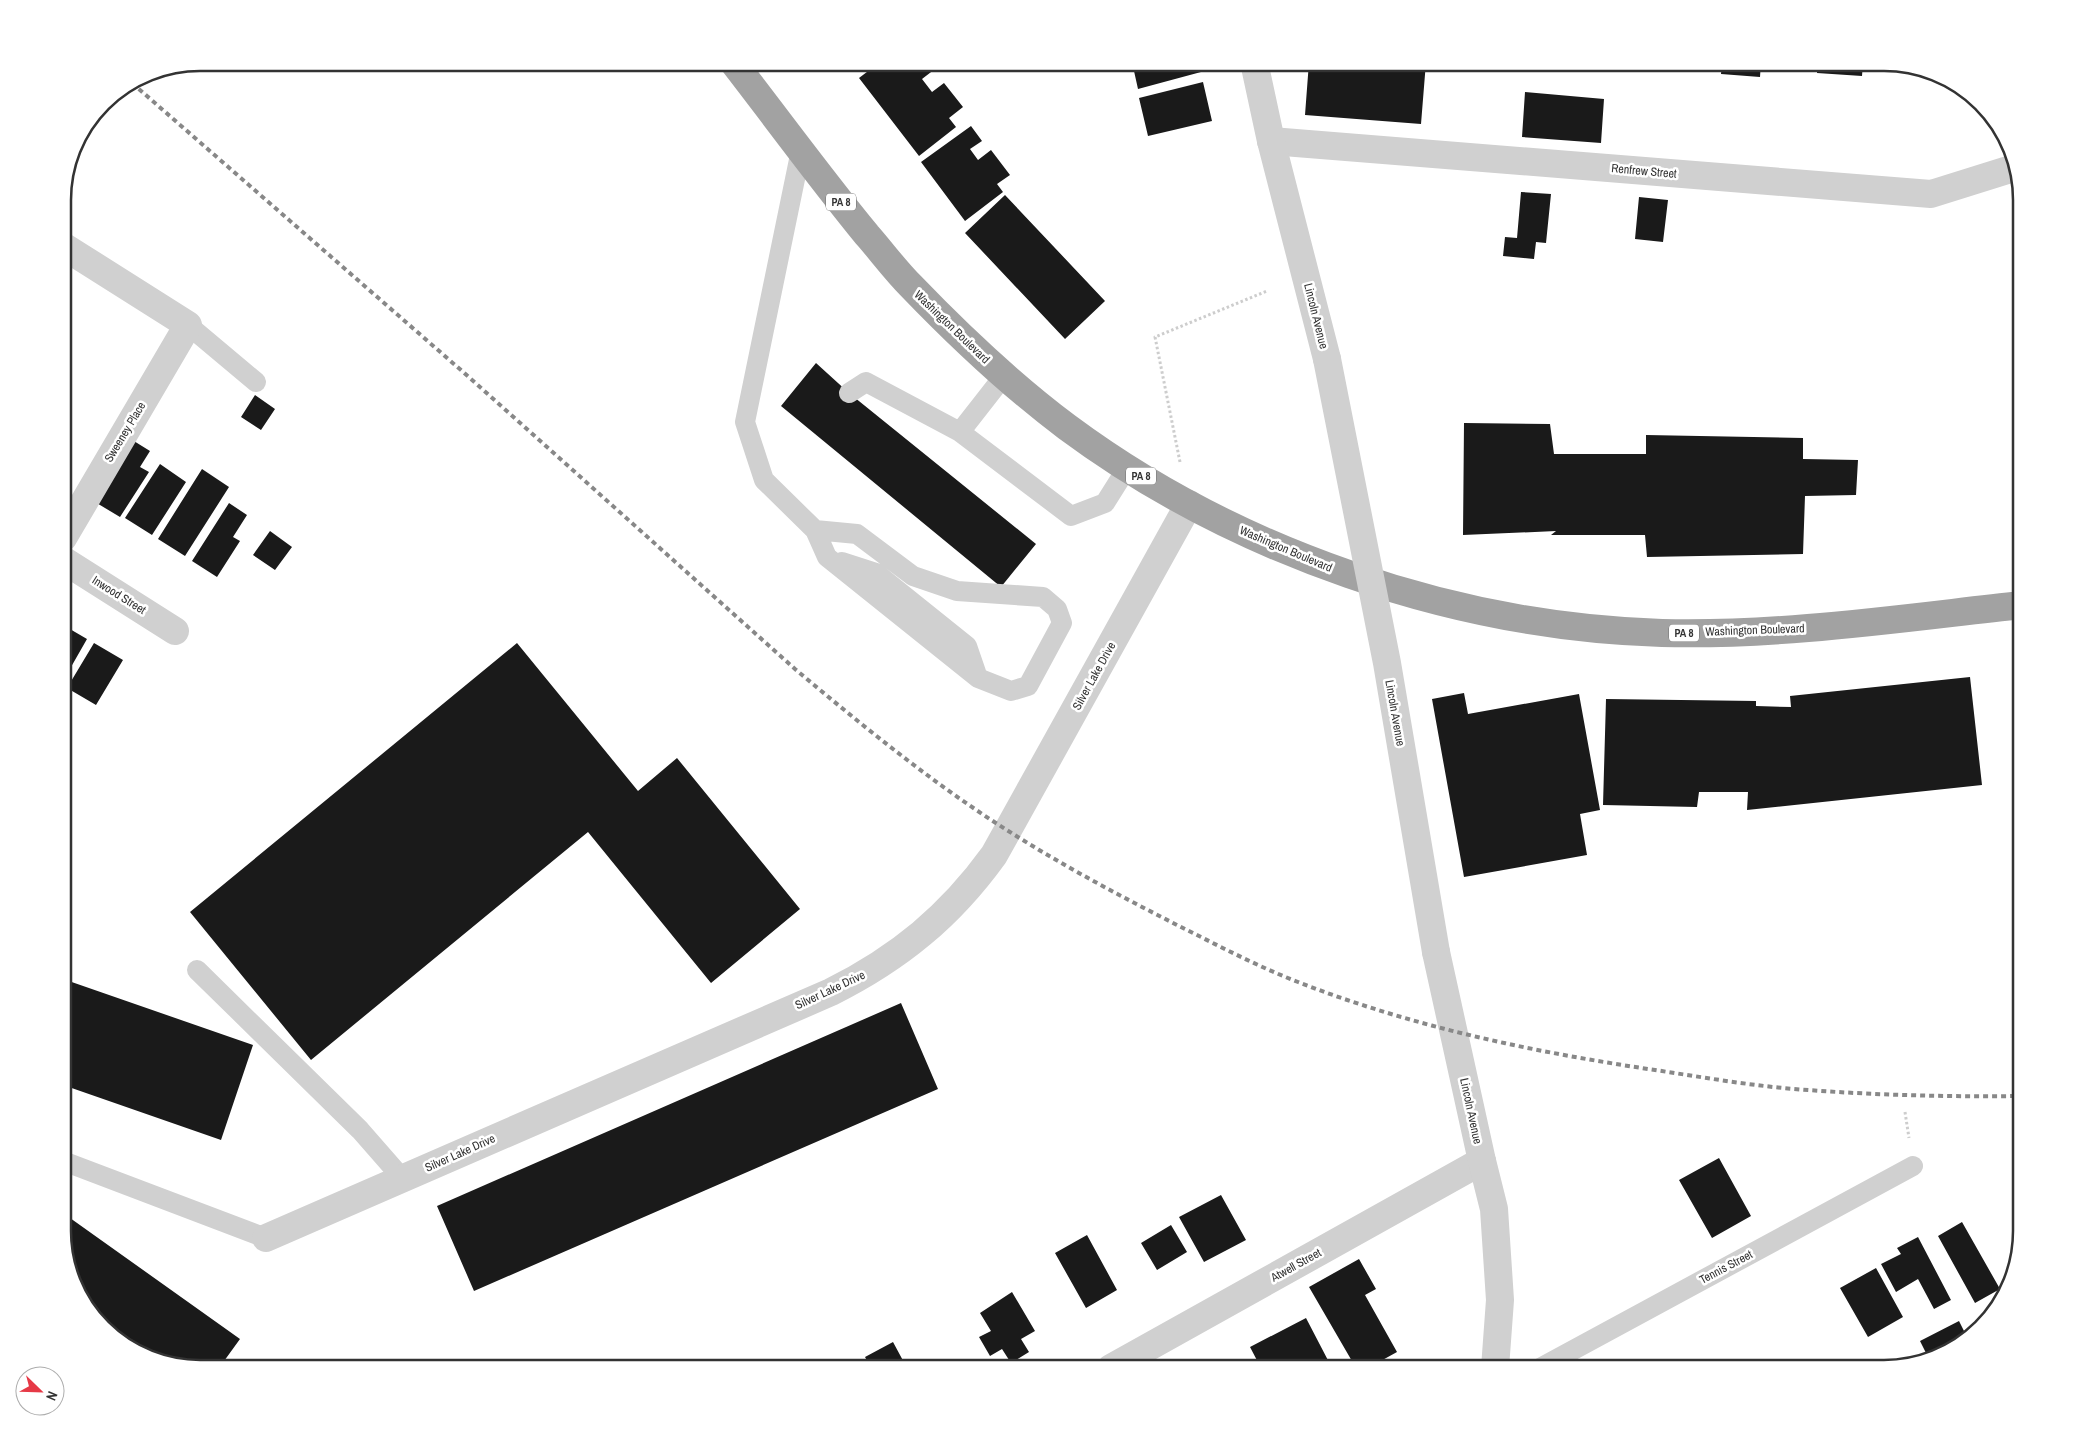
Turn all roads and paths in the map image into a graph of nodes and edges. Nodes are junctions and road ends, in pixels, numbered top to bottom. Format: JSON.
{"nodes":[{"id":1,"x":1256,"y":71,"type":"edge"},
{"id":2,"x":741,"y":72,"type":"edge"},
{"id":3,"x":1271,"y":141,"type":"junction"},
{"id":4,"x":801,"y":150,"type":"junction"},
{"id":5,"x":2009,"y":170,"type":"edge"},
{"id":6,"x":72,"y":252,"type":"edge"},
{"id":7,"x":1267,"y":291,"type":"dead end"},
{"id":8,"x":188,"y":325,"type":"junction"},
{"id":9,"x":1003,"y":377,"type":"junction"},
{"id":10,"x":256,"y":382,"type":"dead end"},
{"id":11,"x":849,"y":392,"type":"dead end"},
{"id":12,"x":960,"y":432,"type":"junction"},
{"id":13,"x":1127,"y":468,"type":"junction"},
{"id":14,"x":1189,"y":504,"type":"junction"},
{"id":15,"x":72,"y":523,"type":"edge"},
{"id":16,"x":815,"y":530,"type":"junction"},
{"id":17,"x":72,"y":566,"type":"edge"},
{"id":18,"x":2013,"y":606,"type":"edge"},
{"id":19,"x":175,"y":631,"type":"dead end"},
{"id":20,"x":196,"y":970,"type":"dead end"},
{"id":21,"x":1482,"y":1161,"type":"junction"},
{"id":22,"x":72,"y":1164,"type":"edge"},
{"id":23,"x":1913,"y":1166,"type":"dead end"},
{"id":24,"x":402,"y":1178,"type":"junction"},
{"id":25,"x":266,"y":1238,"type":"joint"},
{"id":26,"x":1125,"y":1360,"type":"edge"},
{"id":27,"x":1496,"y":1360,"type":"edge"},
{"id":28,"x":1555,"y":1360,"type":"edge"}],
"edges":[{"from":1,"to":3,"type":"street","name":"Lincoln Avenue"},
{"from":2,"to":4,"type":"highway","name":"Washington Boulevard","number":"PA 8"},
{"from":3,"to":5,"type":"street","name":"Renfrew Street"},
{"from":3,"to":21,"type":"street","name":"Lincoln Avenue","bridge":true},
{"from":4,"to":9,"type":"highway","name":"Washington Boulevard","number":"PA 8"},
{"from":4,"to":16,"type":"lane"},
{"from":6,"to":8,"type":"street"},
{"from":7,"to":14,"type":"path"},
{"from":8,"to":10,"type":"lane"},
{"from":8,"to":15,"type":"street","name":"Sweeney Place"},
{"from":9,"to":12,"type":"lane"},
{"from":9,"to":13,"type":"highway","name":"Washington Boulevard","number":"PA 8"},
{"from":11,"to":12,"type":"lane"},
{"from":12,"to":13,"type":"lane"},
{"from":13,"to":14,"type":"highway","name":"Washington Boulevard","number":"PA 8"},
{"from":14,"to":18,"type":"highway","name":"Washington Boulevard","number":"PA 8"},
{"from":14,"to":24,"type":"street","name":"Silver Lake Drive"},
{"from":16,"to":16,"type":"lane"},
{"from":17,"to":19,"type":"street","name":"Inwood Street"},
{"from":20,"to":24,"type":"lane"},
{"from":21,"to":26,"type":"street","name":"Atwell Street"},
{"from":21,"to":27,"type":"street","name":"Lincoln Avenue"},
{"from":22,"to":25,"type":"lane"},
{"from":23,"to":28,"type":"lane","name":"Tennis Street"},
{"from":24,"to":25,"type":"street","name":"Silver Lake Drive"}]}
